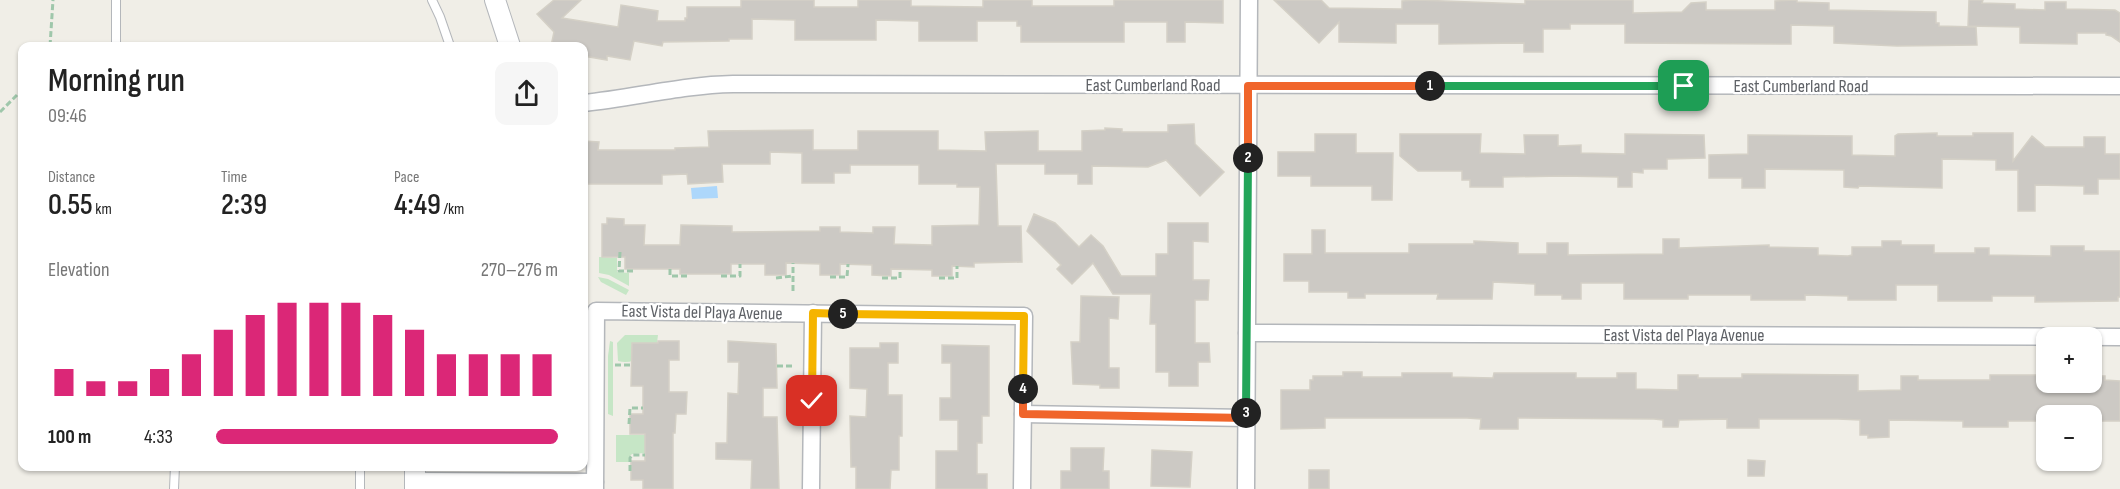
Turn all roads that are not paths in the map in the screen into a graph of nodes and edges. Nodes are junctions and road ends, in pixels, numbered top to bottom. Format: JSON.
{"nodes":[{"id":1,"x":116,"y":0,"type":"edge"},
{"id":2,"x":432,"y":0,"type":"edge"},
{"id":3,"x":495,"y":0,"type":"edge"},
{"id":4,"x":1249,"y":0,"type":"edge"},
{"id":5,"x":116,"y":42,"type":"edge"},
{"id":6,"x":449,"y":42,"type":"edge"},
{"id":7,"x":509,"y":42,"type":"edge"},
{"id":8,"x":1248,"y":86,"type":"junction"},
{"id":9,"x":2120,"y":86,"type":"edge"},
{"id":10,"x":588,"y":103,"type":"edge"},
{"id":11,"x":813,"y":313,"type":"junction"},
{"id":12,"x":1247,"y":333,"type":"junction"},
{"id":13,"x":2120,"y":337,"type":"edge"},
{"id":14,"x":1023,"y":414,"type":"junction"},
{"id":15,"x":1246,"y":418,"type":"junction"},
{"id":16,"x":175,"y":471,"type":"edge"},
{"id":17,"x":360,"y":471,"type":"edge"},
{"id":18,"x":415,"y":479,"type":"edge"},
{"id":19,"x":595,"y":485,"type":"edge"},
{"id":20,"x":174,"y":489,"type":"edge"},
{"id":21,"x":360,"y":489,"type":"edge"},
{"id":22,"x":811,"y":489,"type":"edge"},
{"id":23,"x":1022,"y":489,"type":"edge"},
{"id":24,"x":1246,"y":489,"type":"edge"}],
"edges":[{"from":1,"to":5,"type":"lane"},
{"from":2,"to":6,"type":"lane"},
{"from":3,"to":7,"type":"street"},
{"from":4,"to":8,"type":"street"},
{"from":8,"to":9,"type":"street","name":"East Cumberland Road"},
{"from":8,"to":10,"type":"street","name":"East Cumberland Road"},
{"from":8,"to":12,"type":"street"},
{"from":11,"to":14,"type":"street","name":"East Vista del Playa Avenue"},
{"from":11,"to":19,"type":"street","name":"East Vista del Playa Avenue"},
{"from":11,"to":22,"type":"street"},
{"from":12,"to":13,"type":"street","name":"East Vista del Playa Avenue"},
{"from":12,"to":15,"type":"street"},
{"from":14,"to":15,"type":"street"},
{"from":14,"to":23,"type":"street"},
{"from":15,"to":24,"type":"street"},
{"from":16,"to":20,"type":"lane"},
{"from":17,"to":21,"type":"lane"},
{"from":18,"to":19,"type":"street"}]}
